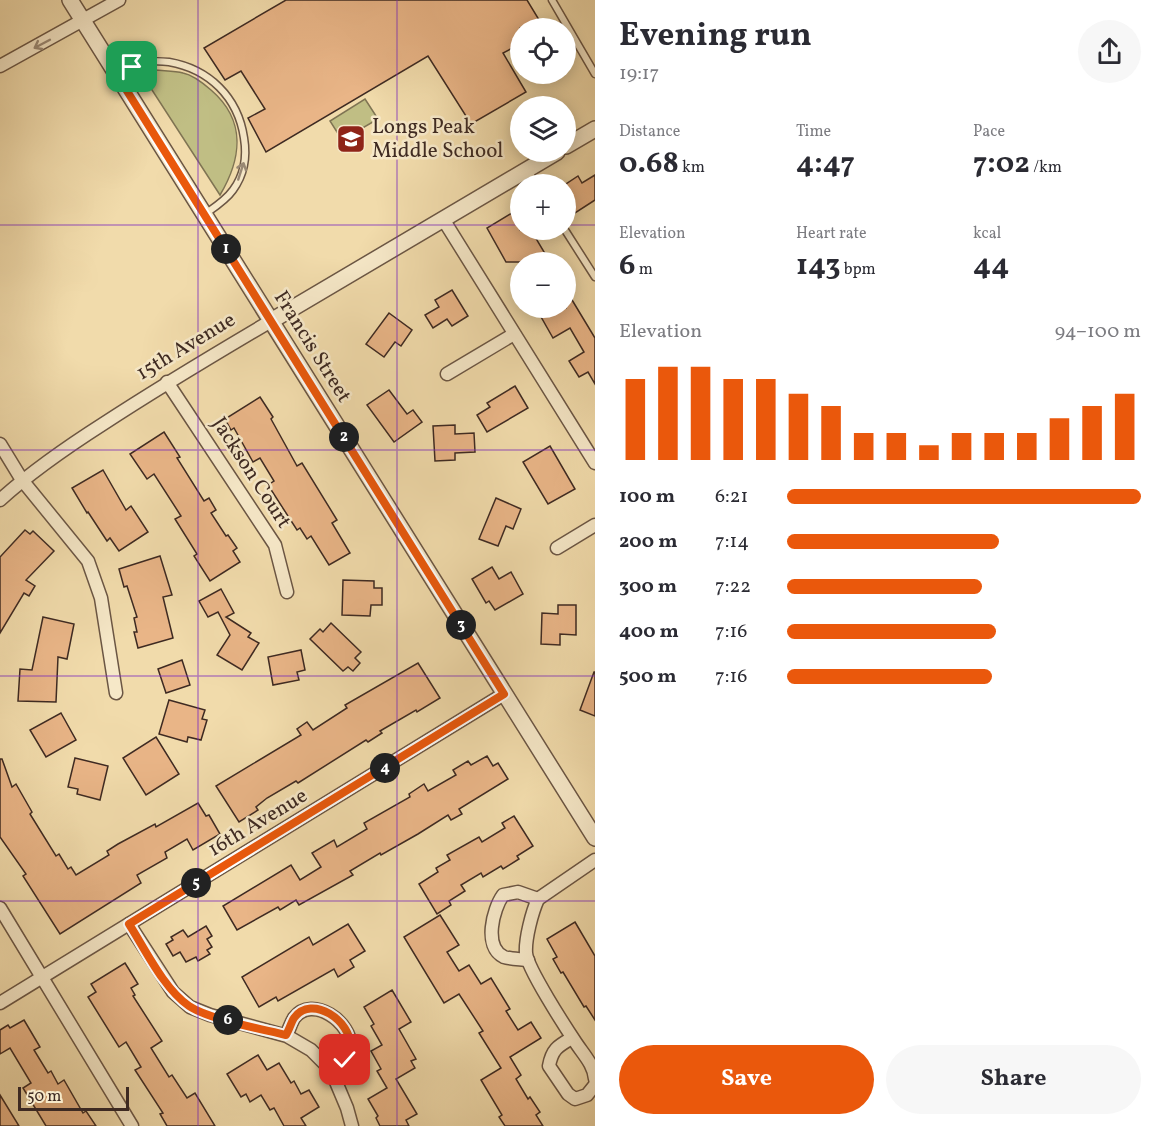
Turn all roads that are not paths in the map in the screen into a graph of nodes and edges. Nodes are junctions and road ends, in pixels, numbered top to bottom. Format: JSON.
{"nodes":[{"id":1,"x":70,"y":0,"type":"edge"},
{"id":2,"x":119,"y":0,"type":"edge"},
{"id":3,"x":552,"y":0,"type":"edge"},
{"id":4,"x":84,"y":21,"type":"junction"},
{"id":5,"x":0,"y":66,"type":"edge"},
{"id":6,"x":595,"y":74,"type":"edge"},
{"id":7,"x":117,"y":75,"type":"junction"},
{"id":8,"x":595,"y":129,"type":"edge"},
{"id":9,"x":576,"y":140,"type":"edge"},
{"id":10,"x":539,"y":162,"type":"edge"},
{"id":11,"x":527,"y":169,"type":"junction"},
{"id":12,"x":530,"y":174,"type":"edge"},
{"id":13,"x":204,"y":214,"type":"junction"},
{"id":14,"x":443,"y":219,"type":"junction"},
{"id":15,"x":571,"y":240,"type":"edge"},
{"id":16,"x":595,"y":277,"type":"edge"},
{"id":17,"x":271,"y":321,"type":"junction"},
{"id":18,"x":514,"y":334,"type":"junction"},
{"id":19,"x":447,"y":374,"type":"dead end"},
{"id":20,"x":167,"y":382,"type":"junction"},
{"id":21,"x":0,"y":444,"type":"edge"},
{"id":22,"x":595,"y":463,"type":"edge"},
{"id":23,"x":22,"y":480,"type":"junction"},
{"id":24,"x":0,"y":500,"type":"edge"},
{"id":25,"x":595,"y":525,"type":"edge"},
{"id":26,"x":557,"y":548,"type":"dead end"},
{"id":27,"x":287,"y":592,"type":"dead end"},
{"id":28,"x":116,"y":693,"type":"dead end"},
{"id":29,"x":504,"y":694,"type":"junction"},
{"id":30,"x":595,"y":838,"type":"edge"},
{"id":31,"x":595,"y":860,"type":"edge"},
{"id":32,"x":538,"y":899,"type":"junction"},
{"id":33,"x":0,"y":908,"type":"edge"},
{"id":34,"x":129,"y":924,"type":"junction"},
{"id":35,"x":528,"y":960,"type":"junction"},
{"id":36,"x":42,"y":977,"type":"junction"},
{"id":37,"x":0,"y":1003,"type":"edge"},
{"id":38,"x":286,"y":1035,"type":"junction"},
{"id":39,"x":572,"y":1038,"type":"junction"},
{"id":40,"x":334,"y":1076,"type":"junction"},
{"id":41,"x":595,"y":1079,"type":"edge"},
{"id":42,"x":595,"y":1085,"type":"edge"},
{"id":43,"x":132,"y":1126,"type":"edge"},
{"id":44,"x":352,"y":1126,"type":"edge"}],
"edges":[{"from":1,"to":4,"type":"street","name":"Francis Street"},
{"from":2,"to":4,"type":"street"},
{"from":3,"to":6,"type":"lane"},
{"from":4,"to":5,"type":"street","one_way":true},
{"from":4,"to":7,"type":"street","name":"Francis Street"},
{"from":7,"to":13,"type":"street","name":"Francis Street"},
{"from":13,"to":7,"type":"lane","one_way":true},
{"from":8,"to":9,"type":"street"},
{"from":10,"to":11,"type":"street","name":"15th Avenue"},
{"from":11,"to":12,"type":"lane"},
{"from":11,"to":14,"type":"street","name":"15th Avenue"},
{"from":13,"to":17,"type":"street","name":"Francis Street"},
{"from":14,"to":17,"type":"street","name":"15th Avenue"},
{"from":14,"to":18,"type":"street"},
{"from":15,"to":16,"type":"lane"},
{"from":17,"to":20,"type":"street","name":"15th Avenue"},
{"from":17,"to":29,"type":"street","name":"Francis Street"},
{"from":18,"to":19,"type":"street"},
{"from":18,"to":22,"type":"street"},
{"from":20,"to":23,"type":"street","name":"15th Avenue"},
{"from":20,"to":27,"type":"street","name":"Jackson Court"},
{"from":21,"to":23,"type":"street"},
{"from":23,"to":24,"type":"street","name":"15th Avenue"},
{"from":23,"to":28,"type":"street"},
{"from":25,"to":26,"type":"street"},
{"from":29,"to":30,"type":"street","name":"Francis Street"},
{"from":29,"to":34,"type":"street","name":"16th Avenue"},
{"from":31,"to":32,"type":"street"},
{"from":32,"to":35,"type":"street"},
{"from":32,"to":35,"type":"street"},
{"from":33,"to":36,"type":"street"},
{"from":34,"to":36,"type":"street","name":"16th Avenue"},
{"from":34,"to":38,"type":"street"},
{"from":35,"to":39,"type":"street"},
{"from":36,"to":37,"type":"street","name":"16th Avenue"},
{"from":36,"to":43,"type":"street"},
{"from":38,"to":40,"type":"street"},
{"from":38,"to":40,"type":"street"},
{"from":39,"to":41,"type":"street"},
{"from":39,"to":42,"type":"street"},
{"from":40,"to":44,"type":"street"}]}
